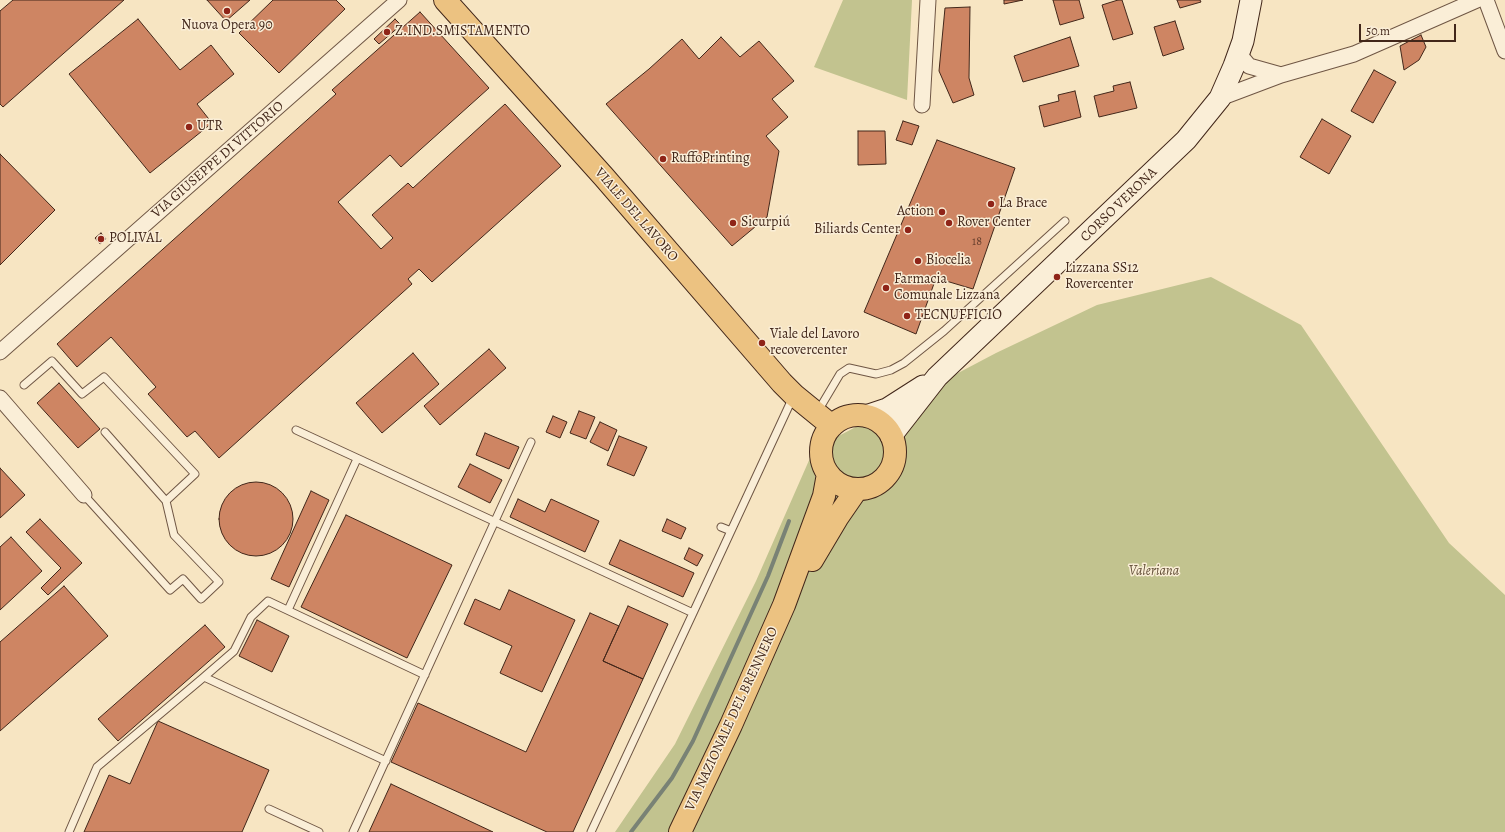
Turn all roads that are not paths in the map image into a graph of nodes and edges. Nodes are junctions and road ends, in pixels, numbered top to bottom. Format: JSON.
{"nodes":[{"id":1,"x":400,"y":0,"type":"edge"},
{"id":2,"x":445,"y":0,"type":"edge"},
{"id":3,"x":928,"y":0,"type":"edge"},
{"id":4,"x":1251,"y":0,"type":"edge"},
{"id":5,"x":1477,"y":0,"type":"edge"},
{"id":6,"x":1486,"y":0,"type":"edge"},
{"id":7,"x":1505,"y":50,"type":"edge"},
{"id":8,"x":1241,"y":62,"type":"junction"},
{"id":9,"x":1281,"y":76,"type":"junction"},
{"id":10,"x":1254,"y":85,"type":"junction"},
{"id":11,"x":1220,"y":98,"type":"junction"},
{"id":12,"x":922,"y":105,"type":"dead end"},
{"id":13,"x":1065,"y":221,"type":"dead end"},
{"id":14,"x":0,"y":352,"type":"edge"},
{"id":15,"x":937,"y":377,"type":"junction"},
{"id":16,"x":24,"y":385,"type":"dead end"},
{"id":17,"x":794,"y":395,"type":"junction"},
{"id":18,"x":0,"y":398,"type":"edge"},
{"id":19,"x":866,"y":416,"type":"junction"},
{"id":20,"x":824,"y":420,"type":"junction"},
{"id":21,"x":296,"y":430,"type":"dead end"},
{"id":22,"x":105,"y":432,"type":"dead end"},
{"id":23,"x":891,"y":436,"type":"junction"},
{"id":24,"x":531,"y":442,"type":"dead end"},
{"id":25,"x":358,"y":458,"type":"junction"},
{"id":26,"x":828,"y":474,"type":"junction"},
{"id":27,"x":857,"y":489,"type":"junction"},
{"id":28,"x":84,"y":495,"type":"joint"},
{"id":29,"x":166,"y":501,"type":"junction"},
{"id":30,"x":494,"y":522,"type":"junction"},
{"id":31,"x":721,"y":527,"type":"dead end"},
{"id":32,"x":731,"y":531,"type":"junction"},
{"id":33,"x":784,"y":605,"type":"junction"},
{"id":34,"x":288,"y":610,"type":"junction"},
{"id":35,"x":693,"y":613,"type":"junction"},
{"id":36,"x":425,"y":675,"type":"junction"},
{"id":37,"x":204,"y":677,"type":"junction"},
{"id":38,"x":386,"y":761,"type":"junction"},
{"id":39,"x":268,"y":809,"type":"dead end"},
{"id":40,"x":69,"y":832,"type":"edge"},
{"id":41,"x":319,"y":832,"type":"edge"},
{"id":42,"x":353,"y":832,"type":"edge"},
{"id":43,"x":591,"y":832,"type":"edge"},
{"id":44,"x":680,"y":832,"type":"edge"}],
"edges":[{"from":1,"to":14,"type":"street","name":"VIA GIUSEPPE DI VITTORIO"},
{"from":2,"to":17,"type":"main road","name":"VIALE DEL LAVORO"},
{"from":3,"to":12,"type":"street"},
{"from":4,"to":8,"type":"main road","name":"CORSO VERONA"},
{"from":5,"to":9,"type":"street"},
{"from":6,"to":7,"type":"street"},
{"from":8,"to":9,"type":"street"},
{"from":8,"to":10,"type":"street"},
{"from":8,"to":11,"type":"main road","name":"CORSO VERONA"},
{"from":9,"to":10,"type":"street"},
{"from":10,"to":11,"type":"street"},
{"from":11,"to":15,"type":"main road","name":"CORSO VERONA"},
{"from":13,"to":20,"type":"lane"},
{"from":15,"to":19,"type":"main road"},
{"from":15,"to":23,"type":"main road"},
{"from":16,"to":29,"type":"lane"},
{"from":17,"to":20,"type":"main road","name":"VIALE DEL LAVORO"},
{"from":17,"to":32,"type":"lane"},
{"from":18,"to":28,"type":"street"},
{"from":19,"to":20,"type":"main road"},
{"from":19,"to":23,"type":"main road"},
{"from":20,"to":26,"type":"main road"},
{"from":21,"to":25,"type":"lane"},
{"from":22,"to":29,"type":"lane"},
{"from":23,"to":27,"type":"main road"},
{"from":24,"to":30,"type":"lane"},
{"from":25,"to":30,"type":"lane"},
{"from":25,"to":34,"type":"lane"},
{"from":26,"to":27,"type":"main road"},
{"from":26,"to":33,"type":"main road","name":"VIA NAZIONALE DEL BRENNERO"},
{"from":27,"to":33,"type":"main road","name":"VIA NAZIONALE DEL BRENNERO"},
{"from":28,"to":29,"type":"lane"},
{"from":30,"to":35,"type":"lane"},
{"from":30,"to":36,"type":"lane"},
{"from":31,"to":32,"type":"lane"},
{"from":32,"to":35,"type":"lane"},
{"from":33,"to":44,"type":"main road","name":"VIA NAZIONALE DEL BRENNERO"},
{"from":34,"to":36,"type":"lane"},
{"from":34,"to":37,"type":"lane"},
{"from":35,"to":43,"type":"lane"},
{"from":36,"to":38,"type":"lane"},
{"from":37,"to":38,"type":"lane"},
{"from":37,"to":40,"type":"lane"},
{"from":38,"to":42,"type":"lane"},
{"from":39,"to":41,"type":"lane"}]}
